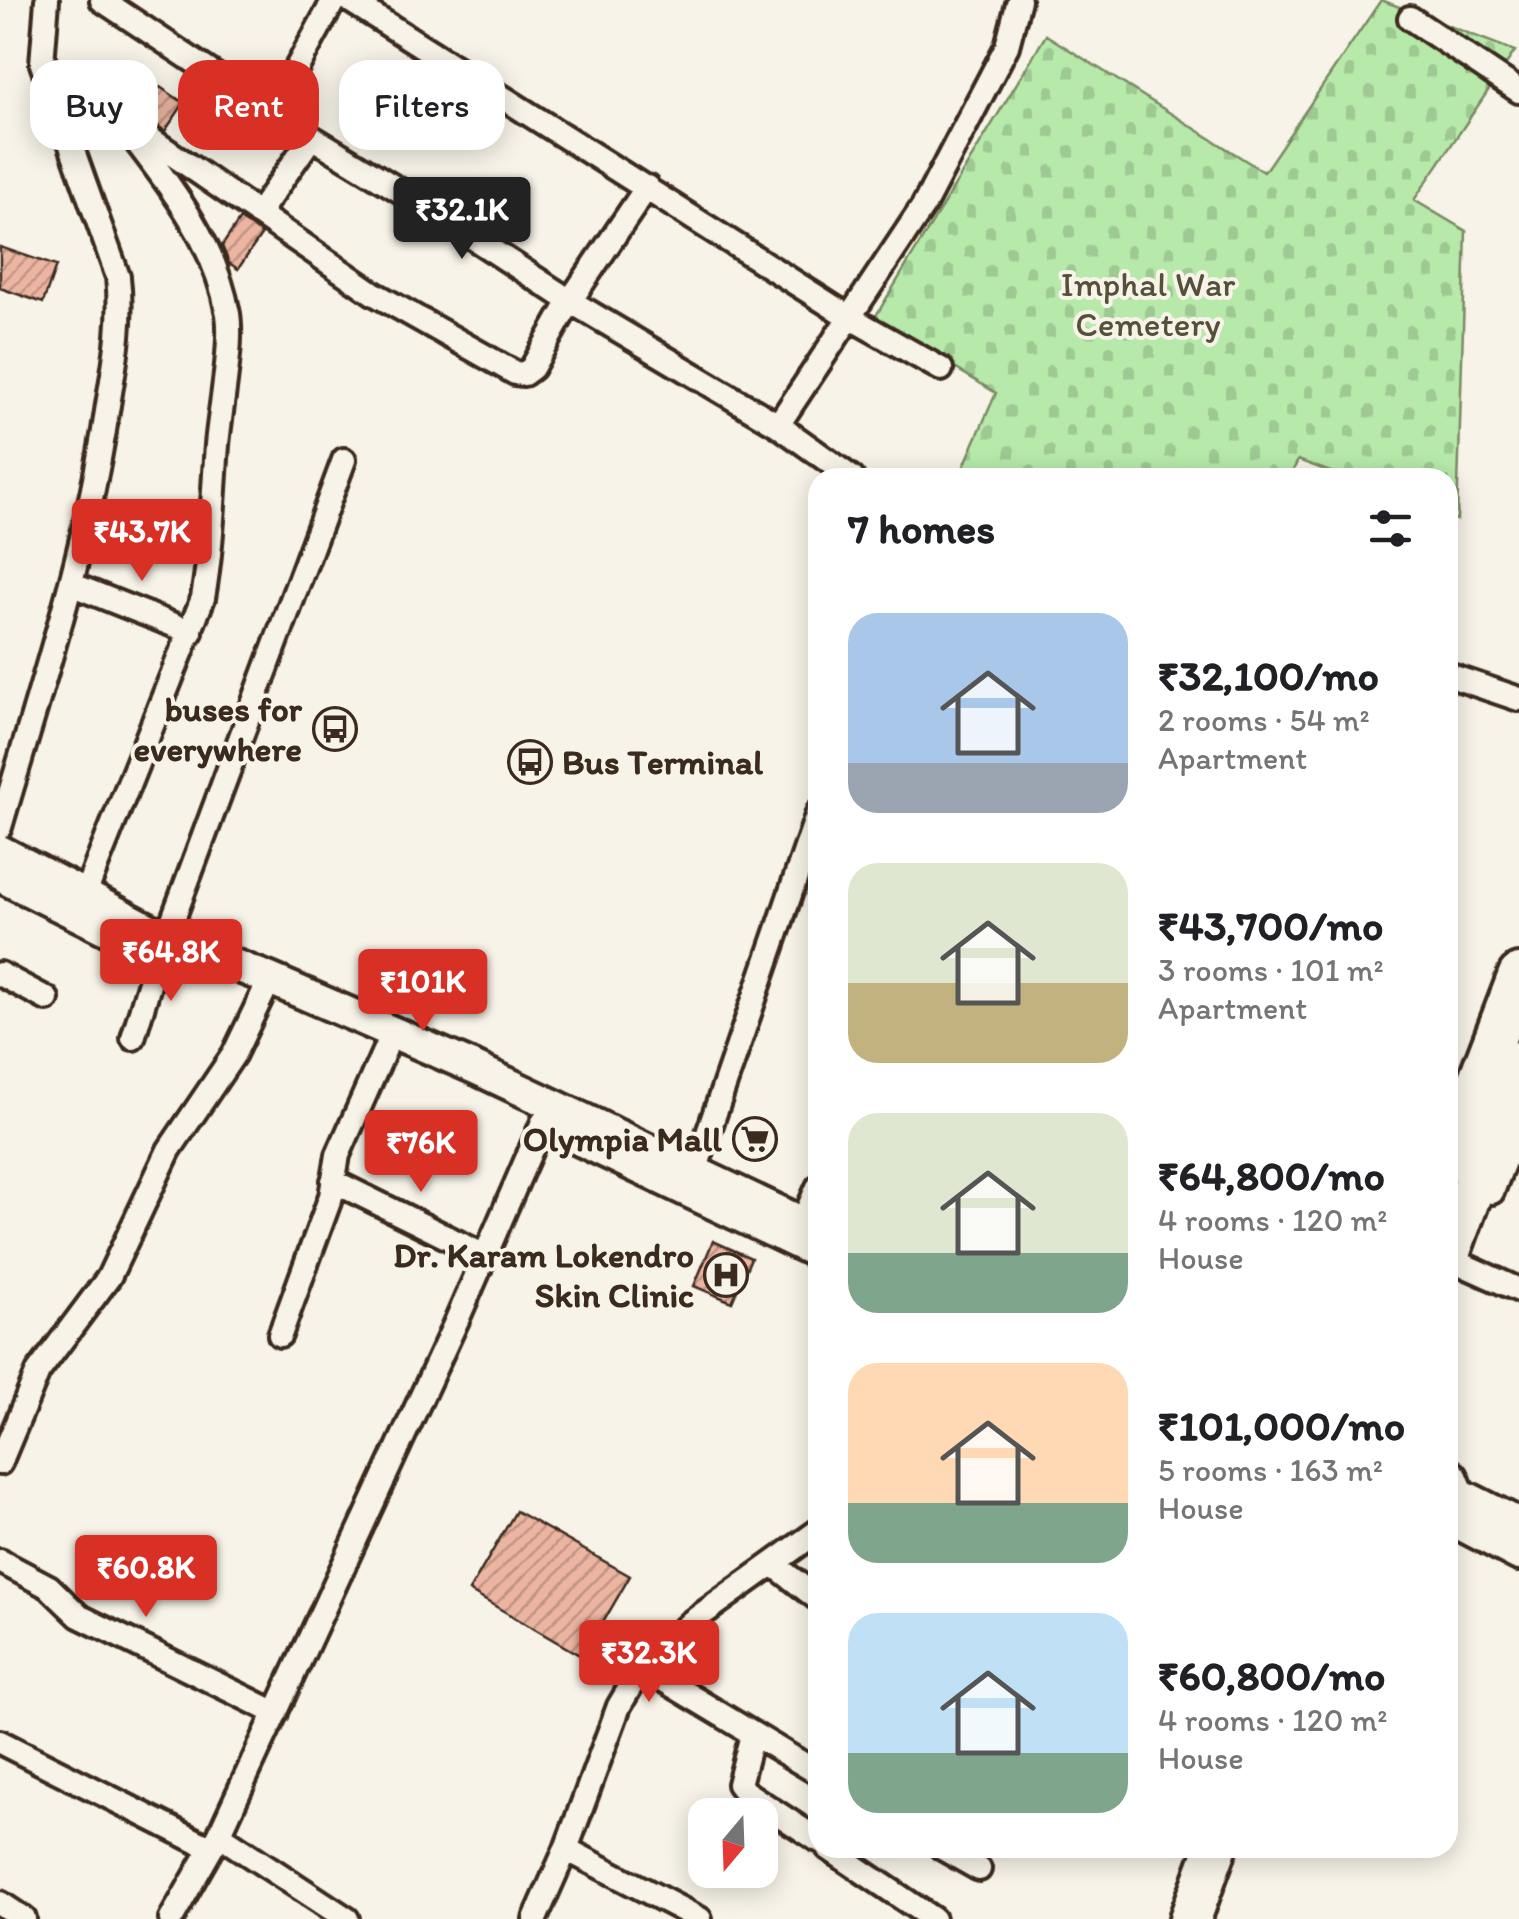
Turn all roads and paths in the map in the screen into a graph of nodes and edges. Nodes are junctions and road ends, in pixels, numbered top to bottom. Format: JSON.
{"nodes":[{"id":1,"x":47,"y":0,"type":"edge"},
{"id":2,"x":102,"y":0,"type":"edge"},
{"id":3,"x":334,"y":0,"type":"edge"},
{"id":4,"x":349,"y":0,"type":"edge"},
{"id":5,"x":1019,"y":0,"type":"edge"},
{"id":6,"x":1410,"y":18,"type":"dead end"},
{"id":7,"x":42,"y":60,"type":"edge"},
{"id":8,"x":192,"y":60,"type":"edge"},
{"id":9,"x":301,"y":60,"type":"edge"},
{"id":10,"x":1519,"y":91,"type":"edge"},
{"id":11,"x":319,"y":143,"type":"edge"},
{"id":12,"x":158,"y":144,"type":"edge"},
{"id":13,"x":73,"y":150,"type":"edge"},
{"id":14,"x":143,"y":150,"type":"edge"},
{"id":15,"x":303,"y":150,"type":"edge"},
{"id":16,"x":647,"y":187,"type":"junction"},
{"id":17,"x":258,"y":214,"type":"junction"},
{"id":18,"x":570,"y":302,"type":"junction"},
{"id":19,"x":850,"y":317,"type":"junction"},
{"id":20,"x":941,"y":369,"type":"dead end"},
{"id":21,"x":778,"y":425,"type":"junction"},
{"id":22,"x":344,"y":460,"type":"dead end"},
{"id":23,"x":838,"y":468,"type":"edge"},
{"id":24,"x":73,"y":585,"type":"junction"},
{"id":25,"x":191,"y":632,"type":"junction"},
{"id":26,"x":1458,"y":678,"type":"edge"},
{"id":27,"x":1519,"y":699,"type":"edge"},
{"id":28,"x":0,"y":826,"type":"edge"},
{"id":29,"x":808,"y":843,"type":"edge"},
{"id":30,"x":0,"y":851,"type":"edge"},
{"id":31,"x":0,"y":876,"type":"edge"},
{"id":32,"x":85,"y":894,"type":"junction"},
{"id":33,"x":162,"y":946,"type":"junction"},
{"id":34,"x":0,"y":974,"type":"edge"},
{"id":35,"x":1519,"y":975,"type":"edge"},
{"id":36,"x":266,"y":987,"type":"junction"},
{"id":37,"x":48,"y":998,"type":"dead end"},
{"id":38,"x":133,"y":1038,"type":"dead end"},
{"id":39,"x":385,"y":1049,"type":"junction"},
{"id":40,"x":1519,"y":1062,"type":"edge"},
{"id":41,"x":543,"y":1122,"type":"junction"},
{"id":42,"x":1519,"y":1123,"type":"edge"},
{"id":43,"x":1458,"y":1134,"type":"edge"},
{"id":44,"x":603,"y":1140,"type":"junction"},
{"id":45,"x":694,"y":1171,"type":"junction"},
{"id":46,"x":333,"y":1181,"type":"junction"},
{"id":47,"x":808,"y":1226,"type":"edge"},
{"id":48,"x":1458,"y":1245,"type":"edge"},
{"id":49,"x":808,"y":1249,"type":"edge"},
{"id":50,"x":1458,"y":1250,"type":"edge"},
{"id":51,"x":485,"y":1256,"type":"junction"},
{"id":52,"x":1458,"y":1262,"type":"edge"},
{"id":53,"x":1519,"y":1290,"type":"edge"},
{"id":54,"x":280,"y":1336,"type":"dead end"},
{"id":55,"x":0,"y":1463,"type":"edge"},
{"id":56,"x":1458,"y":1498,"type":"edge"},
{"id":57,"x":1458,"y":1502,"type":"edge"},
{"id":58,"x":1519,"y":1524,"type":"edge"},
{"id":59,"x":808,"y":1538,"type":"edge"},
{"id":60,"x":1519,"y":1555,"type":"edge"},
{"id":61,"x":0,"y":1561,"type":"edge"},
{"id":62,"x":774,"y":1564,"type":"junction"},
{"id":63,"x":808,"y":1591,"type":"edge"},
{"id":64,"x":642,"y":1667,"type":"junction"},
{"id":65,"x":276,"y":1713,"type":"junction"},
{"id":66,"x":752,"y":1735,"type":"junction"},
{"id":67,"x":0,"y":1742,"type":"edge"},
{"id":68,"x":808,"y":1767,"type":"edge"},
{"id":69,"x":808,"y":1833,"type":"edge"},
{"id":70,"x":215,"y":1842,"type":"junction"},
{"id":71,"x":566,"y":1849,"type":"junction"},
{"id":72,"x":843,"y":1858,"type":"edge"},
{"id":73,"x":960,"y":1858,"type":"edge"},
{"id":74,"x":1186,"y":1858,"type":"edge"},
{"id":75,"x":1212,"y":1858,"type":"edge"},
{"id":76,"x":979,"y":1869,"type":"dead end"},
{"id":77,"x":0,"y":1904,"type":"edge"},
{"id":78,"x":24,"y":1919,"type":"edge"},
{"id":79,"x":171,"y":1919,"type":"edge"},
{"id":80,"x":347,"y":1919,"type":"edge"},
{"id":81,"x":535,"y":1919,"type":"edge"},
{"id":82,"x":700,"y":1919,"type":"edge"},
{"id":83,"x":933,"y":1919,"type":"edge"},
{"id":84,"x":1165,"y":1919,"type":"edge"},
{"id":85,"x":1190,"y":1919,"type":"edge"}],
"edges":[{"from":1,"to":7,"type":"street"},
{"from":2,"to":8,"type":"street"},
{"from":3,"to":9,"type":"street"},
{"from":4,"to":16,"type":"street"},
{"from":5,"to":19,"type":"street"},
{"from":6,"to":10,"type":"street"},
{"from":11,"to":18,"type":"street"},
{"from":12,"to":17,"type":"street"},
{"from":13,"to":24,"type":"street"},
{"from":14,"to":25,"type":"street"},
{"from":15,"to":17,"type":"street"},
{"from":16,"to":18,"type":"street"},
{"from":16,"to":19,"type":"street"},
{"from":17,"to":18,"type":"street"},
{"from":18,"to":21,"type":"street"},
{"from":19,"to":20,"type":"street"},
{"from":19,"to":21,"type":"street"},
{"from":21,"to":23,"type":"street"},
{"from":22,"to":33,"type":"street"},
{"from":24,"to":25,"type":"street"},
{"from":24,"to":28,"type":"street"},
{"from":25,"to":32,"type":"street"},
{"from":26,"to":27,"type":"street"},
{"from":29,"to":45,"type":"street"},
{"from":30,"to":32,"type":"main road"},
{"from":31,"to":33,"type":"main road"},
{"from":32,"to":33,"type":"main road"},
{"from":33,"to":36,"type":"main road"},
{"from":33,"to":38,"type":"street"},
{"from":34,"to":37,"type":"street"},
{"from":35,"to":43,"type":"highway"},
{"from":36,"to":39,"type":"main road"},
{"from":36,"to":44,"type":"main road"},
{"from":36,"to":55,"type":"street"},
{"from":39,"to":41,"type":"main road"},
{"from":39,"to":46,"type":"street"},
{"from":40,"to":48,"type":"highway"},
{"from":41,"to":44,"type":"main road"},
{"from":41,"to":51,"type":"street"},
{"from":42,"to":50,"type":"street"},
{"from":44,"to":45,"type":"main road"},
{"from":44,"to":49,"type":"main road"},
{"from":45,"to":47,"type":"main road"},
{"from":46,"to":51,"type":"street"},
{"from":46,"to":54,"type":"street"},
{"from":51,"to":65,"type":"street"},
{"from":52,"to":53,"type":"street"},
{"from":56,"to":58,"type":"main road"},
{"from":57,"to":60,"type":"main road"},
{"from":59,"to":62,"type":"street"},
{"from":61,"to":65,"type":"street"},
{"from":62,"to":63,"type":"street"},
{"from":62,"to":64,"type":"street"},
{"from":64,"to":66,"type":"street"},
{"from":64,"to":71,"type":"street"},
{"from":65,"to":70,"type":"street"},
{"from":66,"to":68,"type":"street"},
{"from":66,"to":69,"type":"street"},
{"from":67,"to":70,"type":"street"},
{"from":70,"to":79,"type":"street"},
{"from":70,"to":80,"type":"street"},
{"from":71,"to":81,"type":"street"},
{"from":71,"to":82,"type":"street"},
{"from":72,"to":83,"type":"street"},
{"from":73,"to":76,"type":"street"},
{"from":74,"to":84,"type":"highway"},
{"from":75,"to":85,"type":"highway"},
{"from":77,"to":78,"type":"street"}]}
